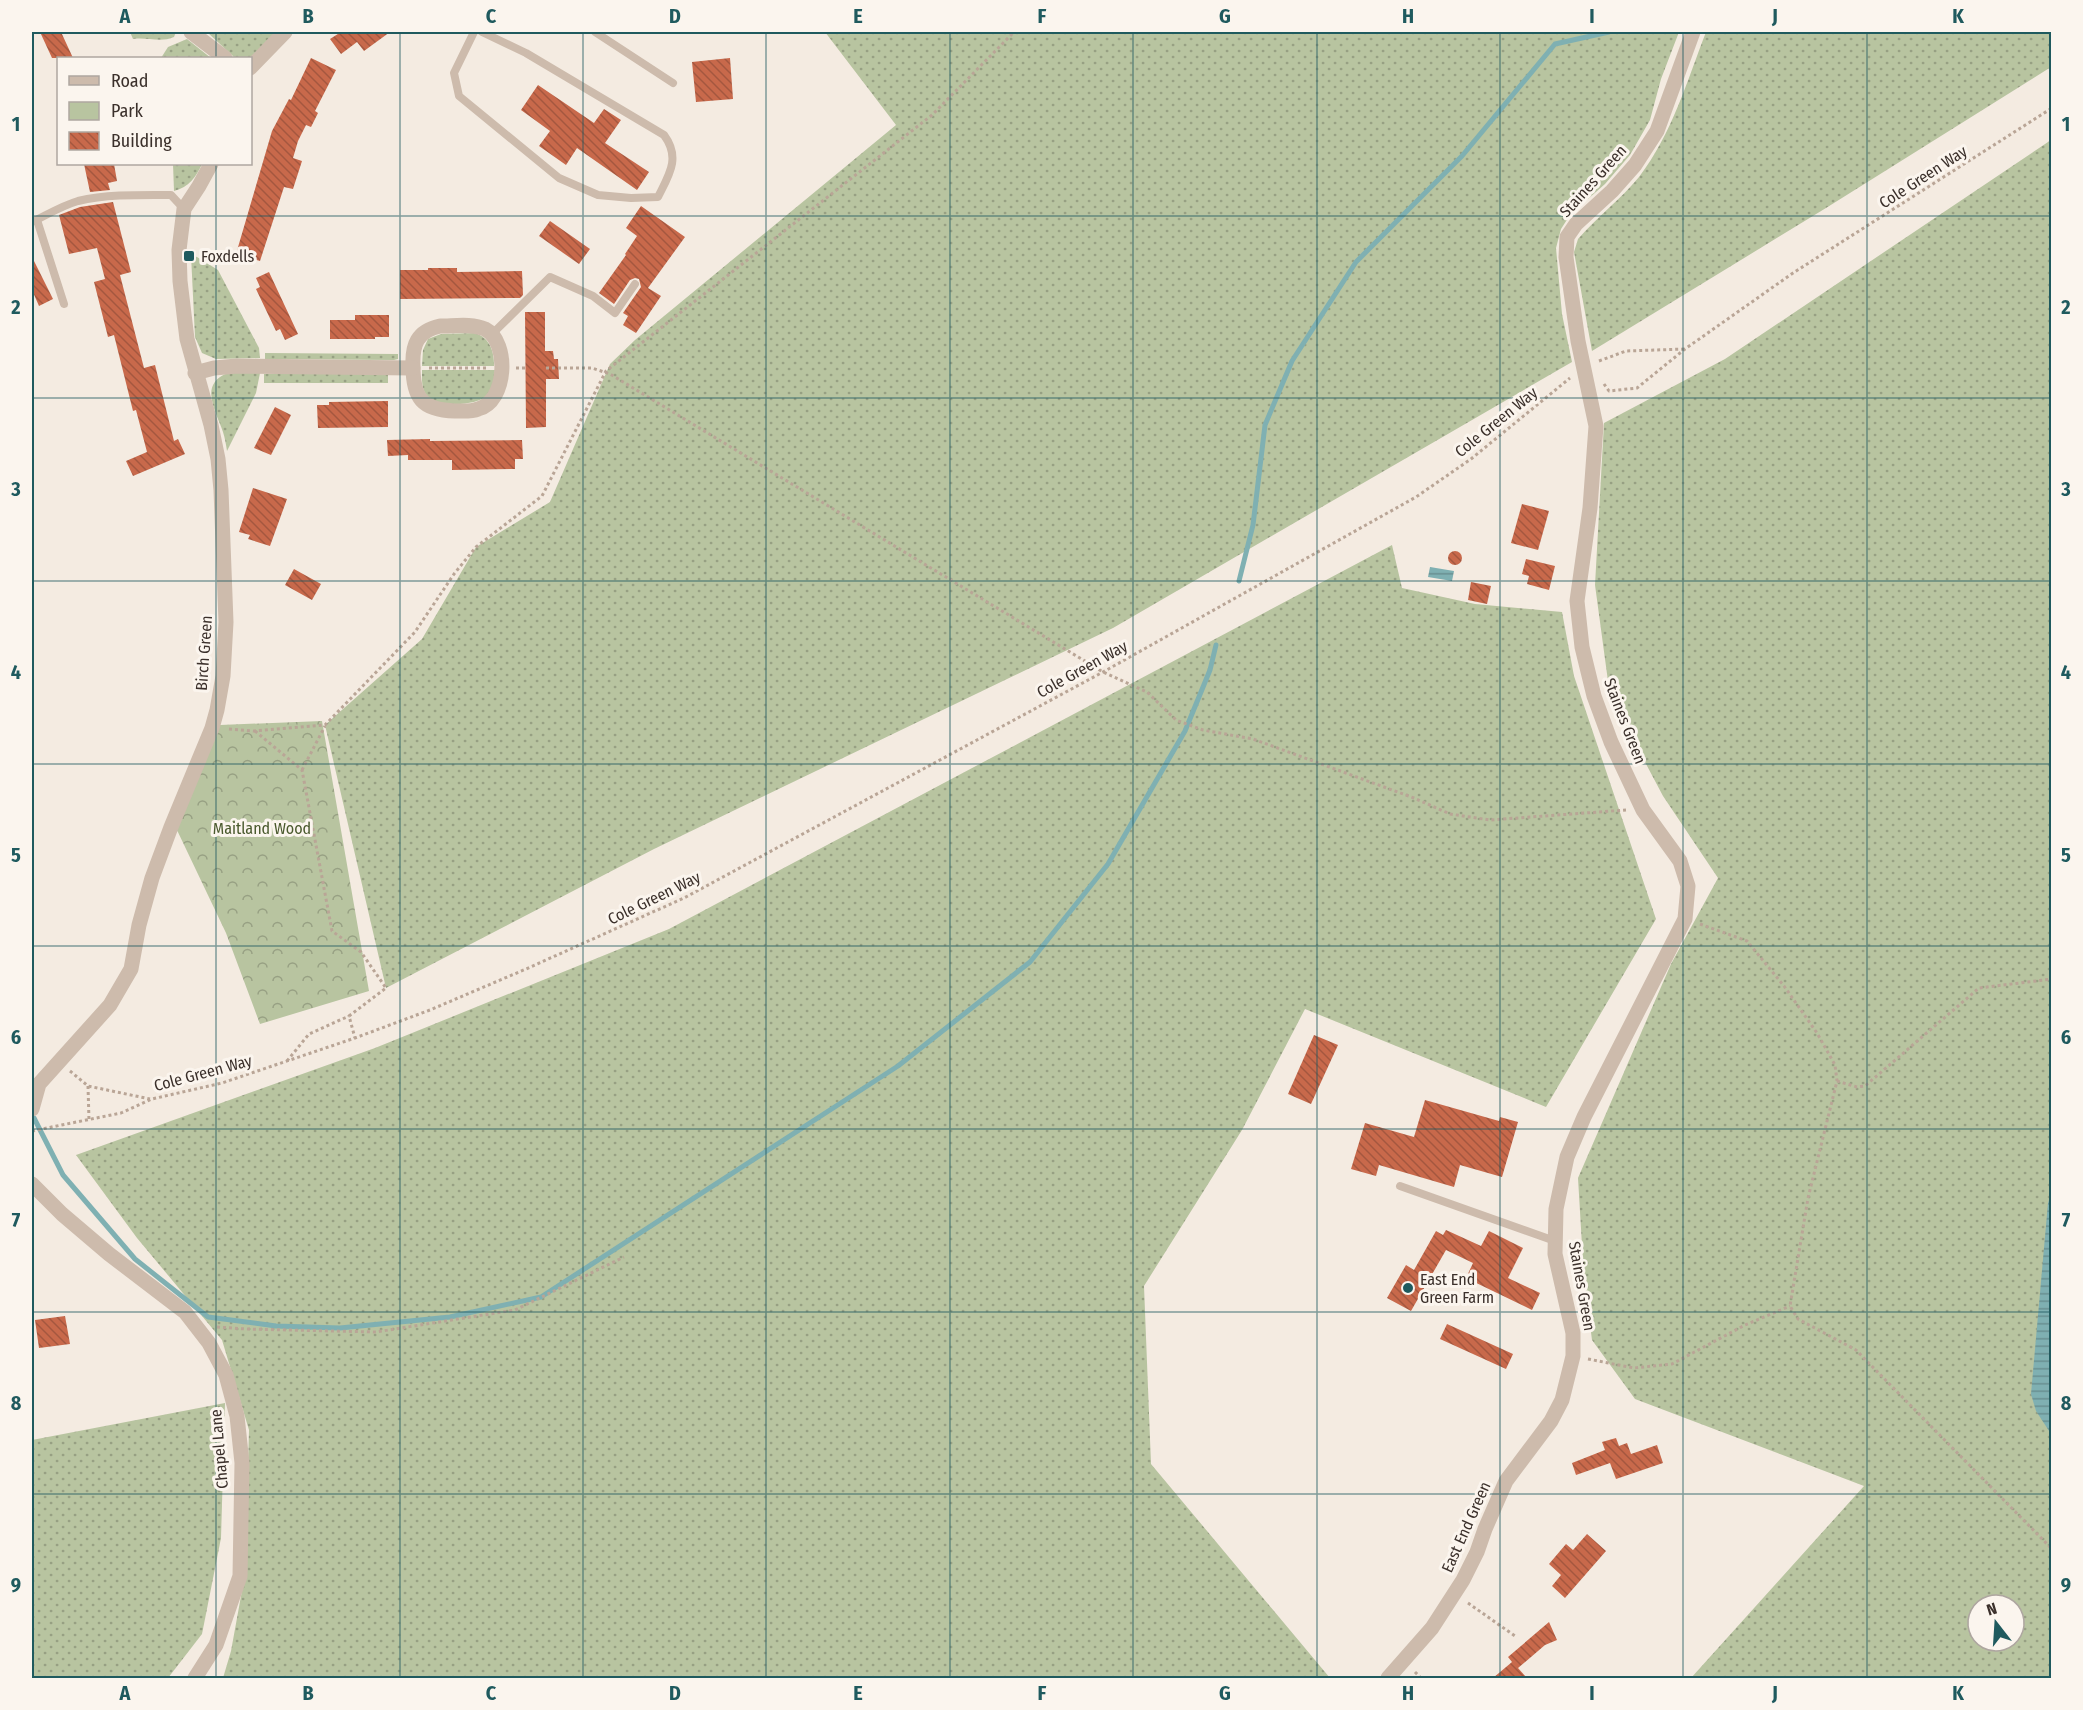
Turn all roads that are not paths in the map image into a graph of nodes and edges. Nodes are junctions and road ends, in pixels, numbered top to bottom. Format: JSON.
{"nodes":[{"id":1,"x":191,"y":32,"type":"edge"},
{"id":2,"x":285,"y":32,"type":"edge"},
{"id":3,"x":474,"y":32,"type":"edge"},
{"id":4,"x":482,"y":32,"type":"edge"},
{"id":5,"x":595,"y":32,"type":"edge"},
{"id":6,"x":1693,"y":32,"type":"edge"},
{"id":7,"x":224,"y":57,"type":"edge"},
{"id":8,"x":252,"y":66,"type":"edge"},
{"id":9,"x":673,"y":83,"type":"dead end"},
{"id":10,"x":210,"y":165,"type":"edge"},
{"id":11,"x":184,"y":209,"type":"junction"},
{"id":12,"x":34,"y":221,"type":"edge"},
{"id":13,"x":636,"y":284,"type":"dead end"},
{"id":14,"x":64,"y":304,"type":"dead end"},
{"id":15,"x":492,"y":334,"type":"junction"},
{"id":16,"x":413,"y":368,"type":"junction"},
{"id":17,"x":195,"y":373,"type":"junction"},
{"id":18,"x":32,"y":1109,"type":"edge"},
{"id":19,"x":32,"y":1184,"type":"edge"},
{"id":20,"x":1400,"y":1186,"type":"dead end"},
{"id":21,"x":1555,"y":1241,"type":"junction"},
{"id":22,"x":1566,"y":1384,"type":"joint"},
{"id":23,"x":195,"y":1678,"type":"edge"},
{"id":24,"x":1388,"y":1678,"type":"edge"}],
"edges":[{"from":1,"to":7,"type":"street"},
{"from":2,"to":8,"type":"street"},
{"from":3,"to":4,"type":"lane"},
{"from":5,"to":9,"type":"lane"},
{"from":6,"to":21,"type":"street","name":"Staines Green"},
{"from":10,"to":11,"type":"street","name":"Birch Green"},
{"from":11,"to":12,"type":"lane"},
{"from":11,"to":17,"type":"street","name":"Birch Green"},
{"from":12,"to":14,"type":"lane"},
{"from":13,"to":15,"type":"lane"},
{"from":15,"to":16,"type":"street"},
{"from":15,"to":16,"type":"street"},
{"from":16,"to":17,"type":"street"},
{"from":17,"to":18,"type":"street","name":"Birch Green"},
{"from":19,"to":23,"type":"street","name":"Chapel Lane"},
{"from":20,"to":21,"type":"lane"},
{"from":21,"to":22,"type":"street","name":"Staines Green"},
{"from":22,"to":24,"type":"street","name":"East End Green"}]}
